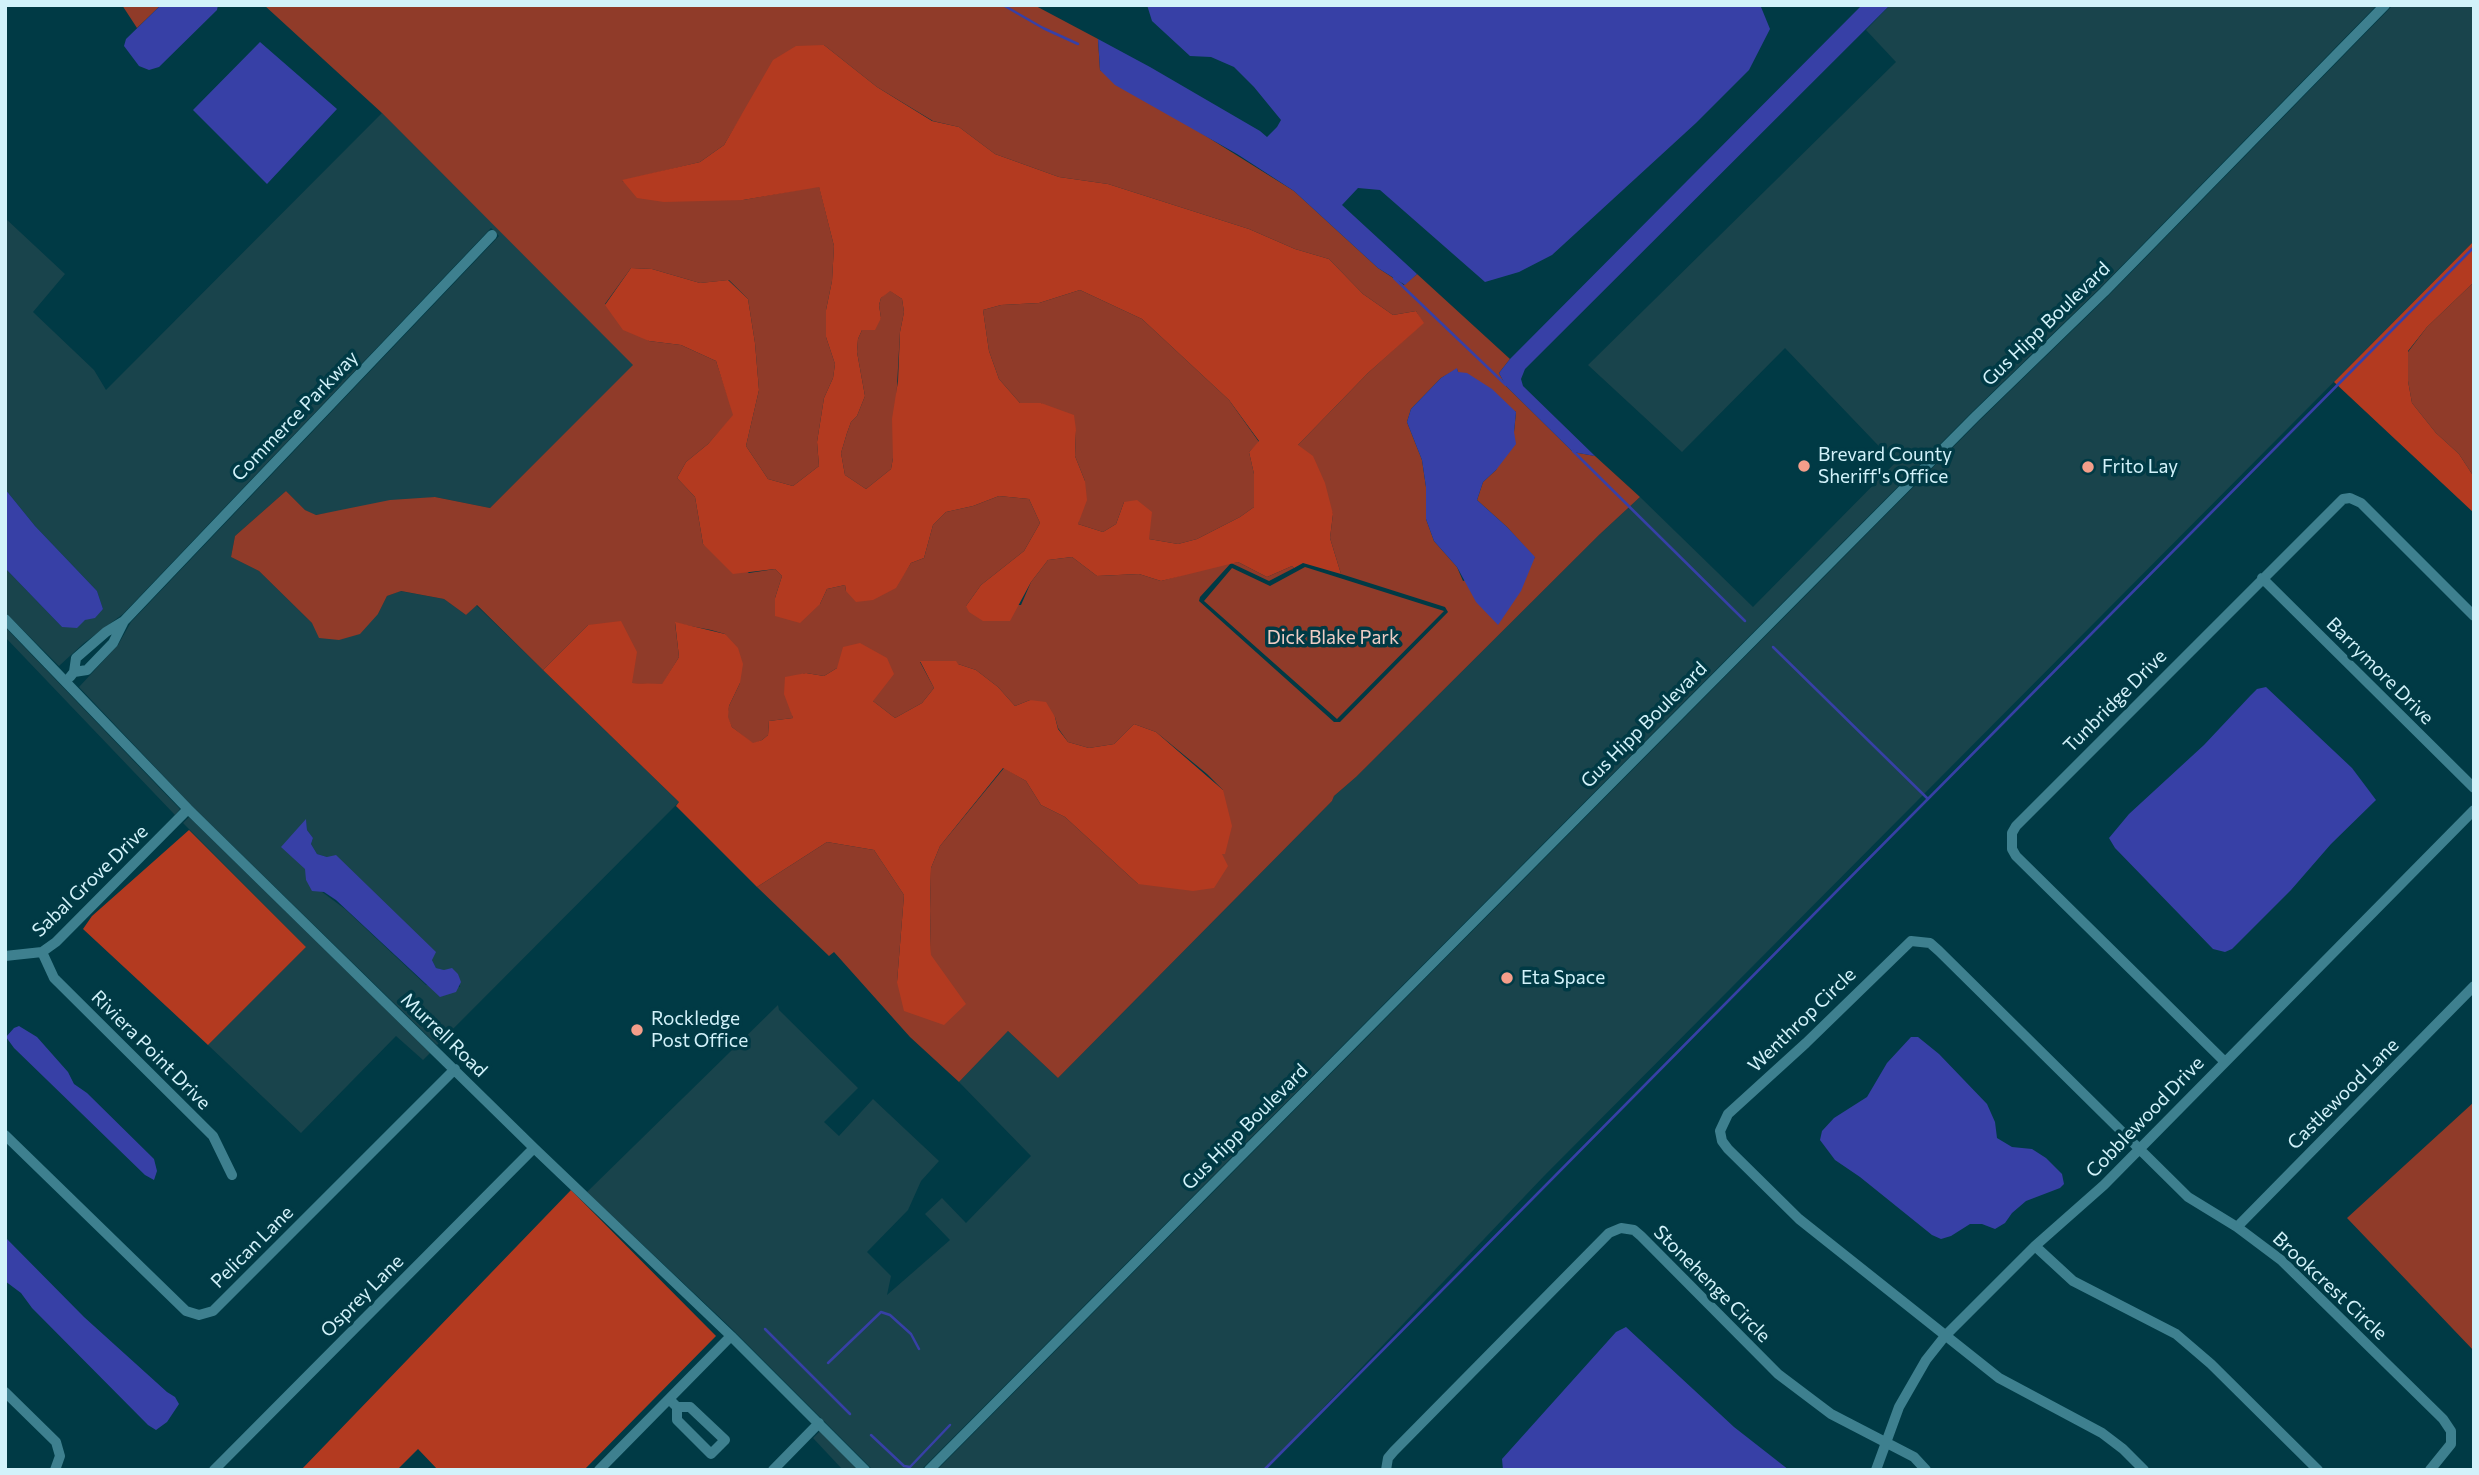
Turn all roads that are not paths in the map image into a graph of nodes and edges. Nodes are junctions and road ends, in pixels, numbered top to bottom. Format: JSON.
{"nodes":[{"id":1,"x":2385,"y":5,"type":"edge"},
{"id":2,"x":492,"y":236,"type":"dead end"},
{"id":3,"x":2262,"y":578,"type":"junction"},
{"id":4,"x":2474,"y":615,"type":"edge"},
{"id":5,"x":5,"y":619,"type":"edge"},
{"id":6,"x":70,"y":677,"type":"junction"},
{"id":7,"x":2474,"y":788,"type":"edge"},
{"id":8,"x":188,"y":809,"type":"junction"},
{"id":9,"x":2474,"y":810,"type":"edge"},
{"id":10,"x":42,"y":952,"type":"junction"},
{"id":11,"x":5,"y":956,"type":"edge"},
{"id":12,"x":2474,"y":986,"type":"edge"},
{"id":13,"x":2224,"y":1060,"type":"junction"},
{"id":14,"x":455,"y":1069,"type":"junction"},
{"id":15,"x":5,"y":1135,"type":"edge"},
{"id":16,"x":534,"y":1148,"type":"junction"},
{"id":17,"x":2138,"y":1149,"type":"junction"},
{"id":18,"x":232,"y":1175,"type":"dead end"},
{"id":19,"x":2238,"y":1227,"type":"junction"},
{"id":20,"x":2035,"y":1246,"type":"junction"},
{"id":21,"x":731,"y":1336,"type":"junction"},
{"id":22,"x":1945,"y":1336,"type":"junction"},
{"id":23,"x":5,"y":1392,"type":"edge"},
{"id":24,"x":673,"y":1403,"type":"junction"},
{"id":25,"x":819,"y":1423,"type":"junction"},
{"id":26,"x":1885,"y":1442,"type":"junction"},
{"id":27,"x":55,"y":1470,"type":"edge"},
{"id":28,"x":214,"y":1470,"type":"edge"},
{"id":29,"x":599,"y":1470,"type":"edge"},
{"id":30,"x":773,"y":1470,"type":"edge"},
{"id":31,"x":865,"y":1470,"type":"edge"},
{"id":32,"x":929,"y":1470,"type":"edge"},
{"id":33,"x":1385,"y":1470,"type":"edge"},
{"id":34,"x":1876,"y":1470,"type":"edge"},
{"id":35,"x":1926,"y":1470,"type":"edge"},
{"id":36,"x":2144,"y":1470,"type":"edge"},
{"id":37,"x":2318,"y":1470,"type":"edge"},
{"id":38,"x":2430,"y":1470,"type":"edge"}],
"edges":[{"from":1,"to":32,"type":"street","name":"Gus Hipp Boulevard"},
{"from":2,"to":6,"type":"street","name":"Commerce Parkway"},
{"from":3,"to":4,"type":"street","name":"Tunbridge Drive"},
{"from":3,"to":7,"type":"street","name":"Barrymore Drive"},
{"from":3,"to":13,"type":"street","name":"Tunbridge Drive"},
{"from":5,"to":6,"type":"street","name":"Murrell Road"},
{"from":6,"to":8,"type":"street","name":"Murrell Road"},
{"from":8,"to":10,"type":"street","name":"Sabal Grove Drive"},
{"from":8,"to":14,"type":"street","name":"Murrell Road"},
{"from":9,"to":13,"type":"street","name":"Cobblewood Drive"},
{"from":10,"to":11,"type":"street","name":"Sabal Grove Drive"},
{"from":10,"to":18,"type":"street","name":"Riviera Point Drive"},
{"from":12,"to":19,"type":"street","name":"Castlewood Lane"},
{"from":13,"to":17,"type":"street","name":"Cobblewood Drive"},
{"from":14,"to":15,"type":"street","name":"Pelican Lane"},
{"from":14,"to":16,"type":"street","name":"Murrell Road"},
{"from":16,"to":21,"type":"street","name":"Murrell Road"},
{"from":16,"to":28,"type":"street","name":"Osprey Lane"},
{"from":17,"to":19,"type":"street","name":"Brookcrest Circle"},
{"from":17,"to":20,"type":"street","name":"Cobblewood Drive"},
{"from":17,"to":22,"type":"street","name":"Wenthrop Circle"},
{"from":19,"to":38,"type":"street","name":"Brookcrest Circle"},
{"from":20,"to":22,"type":"street","name":"Cobblewood Drive"},
{"from":20,"to":37,"type":"street"},
{"from":21,"to":24,"type":"street"},
{"from":21,"to":25,"type":"street","name":"Murrell Road"},
{"from":22,"to":26,"type":"street","name":"Cobblewood Drive"},
{"from":22,"to":36,"type":"street","name":"Wenthrop Circle"},
{"from":23,"to":27,"type":"street"},
{"from":24,"to":24,"type":"street"},
{"from":24,"to":29,"type":"street"},
{"from":25,"to":30,"type":"street"},
{"from":25,"to":31,"type":"street","name":"Murrell Road"},
{"from":26,"to":33,"type":"street","name":"Stonehenge Circle"},
{"from":26,"to":34,"type":"street","name":"Cobblewood Drive"},
{"from":26,"to":35,"type":"street"}]}
